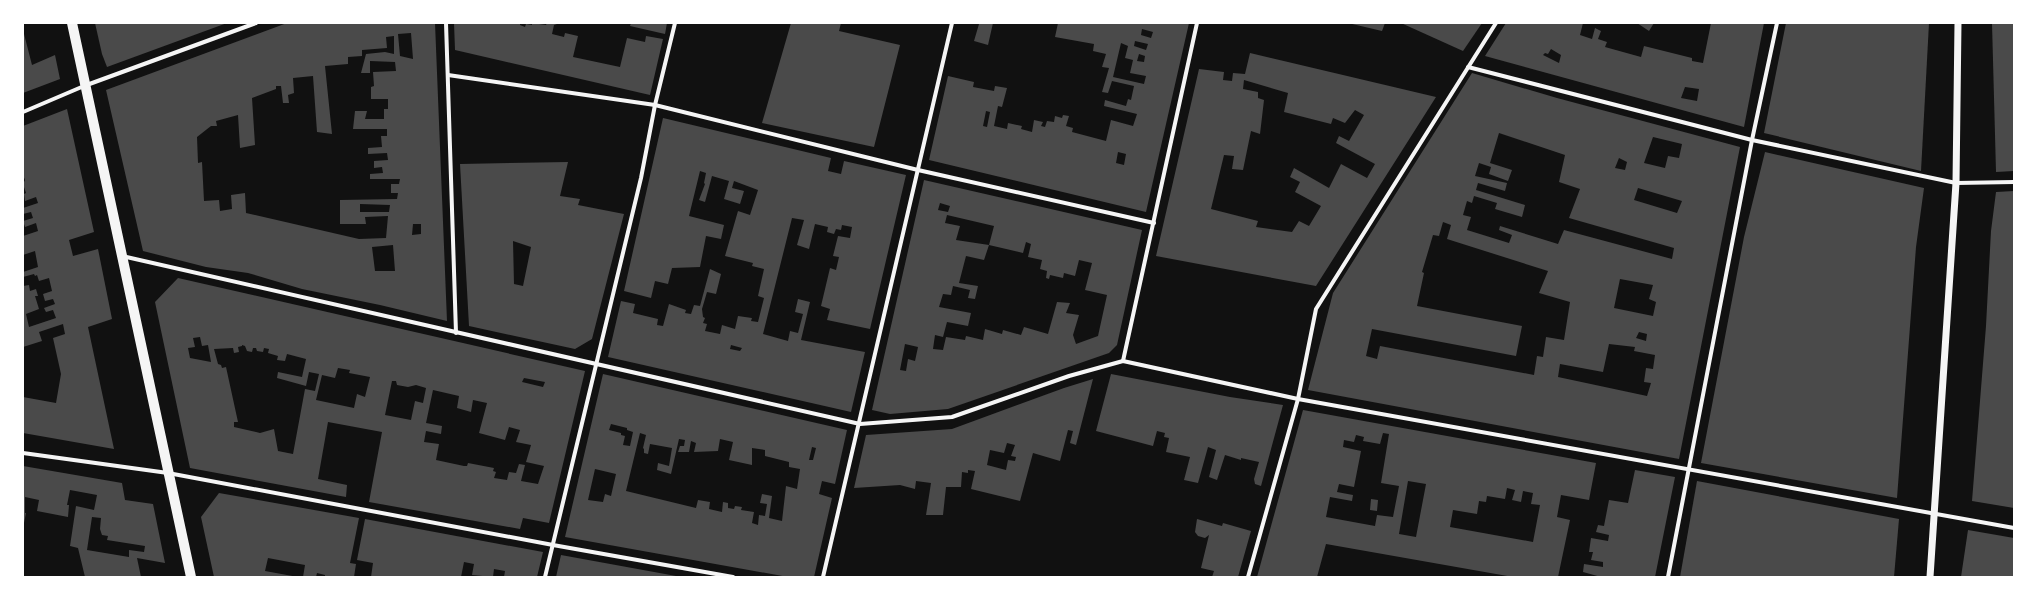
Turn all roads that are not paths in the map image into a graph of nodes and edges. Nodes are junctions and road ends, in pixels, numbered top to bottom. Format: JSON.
{"nodes":[{"id":1,"x":72,"y":23,"type":"edge"},
{"id":2,"x":256,"y":23,"type":"edge"},
{"id":3,"x":446,"y":23,"type":"edge"},
{"id":4,"x":675,"y":23,"type":"edge"},
{"id":5,"x":952,"y":23,"type":"edge"},
{"id":6,"x":1197,"y":23,"type":"edge"},
{"id":7,"x":1496,"y":23,"type":"edge"},
{"id":8,"x":1777,"y":23,"type":"edge"},
{"id":9,"x":1958,"y":23,"type":"edge"},
{"id":10,"x":1468,"y":67,"type":"junction"},
{"id":11,"x":448,"y":75,"type":"junction"},
{"id":12,"x":84,"y":86,"type":"junction"},
{"id":13,"x":655,"y":105,"type":"junction"},
{"id":14,"x":23,"y":112,"type":"edge"},
{"id":15,"x":1752,"y":140,"type":"junction"},
{"id":16,"x":918,"y":170,"type":"junction"},
{"id":17,"x":2014,"y":182,"type":"edge"},
{"id":18,"x":1956,"y":184,"type":"junction"},
{"id":19,"x":1154,"y":223,"type":"junction"},
{"id":20,"x":122,"y":256,"type":"junction"},
{"id":21,"x":456,"y":332,"type":"junction"},
{"id":22,"x":1123,"y":361,"type":"junction"},
{"id":23,"x":597,"y":363,"type":"junction"},
{"id":24,"x":1298,"y":399,"type":"junction"},
{"id":25,"x":860,"y":424,"type":"junction"},
{"id":26,"x":23,"y":453,"type":"edge"},
{"id":27,"x":1690,"y":471,"type":"junction"},
{"id":28,"x":168,"y":473,"type":"junction"},
{"id":29,"x":1935,"y":514,"type":"junction"},
{"id":30,"x":2014,"y":528,"type":"edge"},
{"id":31,"x":553,"y":545,"type":"junction"},
{"id":32,"x":191,"y":577,"type":"edge"},
{"id":33,"x":545,"y":577,"type":"edge"},
{"id":34,"x":733,"y":577,"type":"edge"},
{"id":35,"x":823,"y":577,"type":"edge"},
{"id":36,"x":1248,"y":577,"type":"edge"},
{"id":37,"x":1668,"y":577,"type":"edge"},
{"id":38,"x":1930,"y":577,"type":"edge"}],
"edges":[{"from":1,"to":12,"type":"main road"},
{"from":2,"to":12,"type":"street"},
{"from":3,"to":11,"type":"street"},
{"from":4,"to":13,"type":"street"},
{"from":5,"to":16,"type":"street"},
{"from":6,"to":19,"type":"street"},
{"from":7,"to":10,"type":"street"},
{"from":8,"to":15,"type":"street"},
{"from":9,"to":18,"type":"street"},
{"from":10,"to":15,"type":"street"},
{"from":10,"to":24,"type":"street"},
{"from":11,"to":13,"type":"street"},
{"from":11,"to":21,"type":"street"},
{"from":12,"to":14,"type":"street"},
{"from":12,"to":20,"type":"main road"},
{"from":13,"to":16,"type":"street"},
{"from":13,"to":23,"type":"street"},
{"from":15,"to":18,"type":"street"},
{"from":15,"to":27,"type":"street"},
{"from":16,"to":19,"type":"street"},
{"from":16,"to":25,"type":"street"},
{"from":17,"to":18,"type":"street"},
{"from":18,"to":29,"type":"street"},
{"from":19,"to":22,"type":"street"},
{"from":20,"to":21,"type":"street"},
{"from":20,"to":28,"type":"main road"},
{"from":21,"to":23,"type":"street"},
{"from":22,"to":24,"type":"street"},
{"from":22,"to":25,"type":"street"},
{"from":23,"to":25,"type":"street"},
{"from":23,"to":31,"type":"street"},
{"from":24,"to":27,"type":"street"},
{"from":24,"to":36,"type":"street"},
{"from":25,"to":35,"type":"street"},
{"from":26,"to":28,"type":"street"},
{"from":27,"to":29,"type":"street"},
{"from":27,"to":37,"type":"street"},
{"from":28,"to":31,"type":"street"},
{"from":28,"to":32,"type":"main road"},
{"from":29,"to":30,"type":"street"},
{"from":29,"to":38,"type":"street"},
{"from":31,"to":33,"type":"street"},
{"from":31,"to":34,"type":"street"}]}
